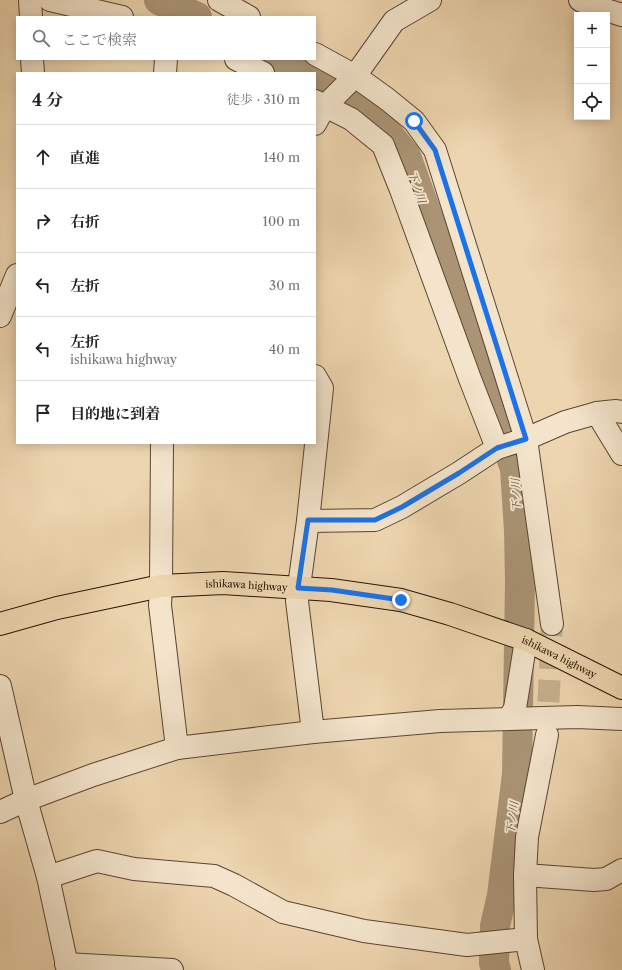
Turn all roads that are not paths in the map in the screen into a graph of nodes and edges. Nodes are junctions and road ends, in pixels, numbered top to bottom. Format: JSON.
{"nodes":[{"id":1,"x":30,"y":0,"type":"edge"},
{"id":2,"x":50,"y":0,"type":"edge"},
{"id":3,"x":219,"y":0,"type":"edge"},
{"id":4,"x":430,"y":0,"type":"edge"},
{"id":5,"x":580,"y":0,"type":"edge"},
{"id":6,"x":622,"y":15,"type":"edge"},
{"id":7,"x":31,"y":16,"type":"edge"},
{"id":8,"x":118,"y":16,"type":"edge"},
{"id":9,"x":247,"y":16,"type":"edge"},
{"id":10,"x":316,"y":55,"type":"edge"},
{"id":11,"x":32,"y":60,"type":"edge"},
{"id":12,"x":166,"y":60,"type":"edge"},
{"id":13,"x":238,"y":60,"type":"edge"},
{"id":14,"x":33,"y":72,"type":"edge"},
{"id":15,"x":165,"y":72,"type":"edge"},
{"id":16,"x":261,"y":72,"type":"edge"},
{"id":17,"x":355,"y":76,"type":"junction"},
{"id":18,"x":318,"y":110,"type":"edge"},
{"id":19,"x":15,"y":286,"type":"edge"},
{"id":20,"x":0,"y":316,"type":"edge"},
{"id":21,"x":316,"y":378,"type":"edge"},
{"id":22,"x":622,"y":412,"type":"edge"},
{"id":23,"x":597,"y":413,"type":"junction"},
{"id":24,"x":526,"y":439,"type":"junction"},
{"id":25,"x":162,"y":444,"type":"edge"},
{"id":26,"x":497,"y":448,"type":"junction"},
{"id":27,"x":622,"y":454,"type":"edge"},
{"id":28,"x":308,"y":520,"type":"junction"},
{"id":29,"x":161,"y":586,"type":"junction"},
{"id":30,"x":298,"y":588,"type":"junction"},
{"id":31,"x":0,"y":624,"type":"edge"},
{"id":32,"x":552,"y":624,"type":"tunnel mouth"},
{"id":33,"x":526,"y":640,"type":"junction"},
{"id":34,"x":0,"y":686,"type":"edge"},
{"id":35,"x":622,"y":688,"type":"edge"},
{"id":36,"x":509,"y":719,"type":"junction"},
{"id":37,"x":622,"y":719,"type":"edge"},
{"id":38,"x":313,"y":732,"type":"junction"},
{"id":39,"x":547,"y":735,"type":"tunnel mouth"},
{"id":40,"x":177,"y":748,"type":"junction"},
{"id":41,"x":26,"y":800,"type":"junction"},
{"id":42,"x":0,"y":812,"type":"edge"},
{"id":43,"x":622,"y":870,"type":"edge"},
{"id":44,"x":525,"y":875,"type":"junction"},
{"id":45,"x":48,"y":877,"type":"junction"},
{"id":46,"x":526,"y":939,"type":"junction"},
{"id":47,"x":67,"y":967,"type":"edge"},
{"id":48,"x":172,"y":970,"type":"edge"},
{"id":49,"x":533,"y":970,"type":"edge"}],
"edges":[{"from":1,"to":7,"type":"street"},
{"from":2,"to":8,"type":"street"},
{"from":3,"to":9,"type":"street"},
{"from":4,"to":17,"type":"street"},
{"from":5,"to":6,"type":"street"},
{"from":10,"to":17,"type":"street"},
{"from":11,"to":14,"type":"street"},
{"from":12,"to":15,"type":"street"},
{"from":13,"to":16,"type":"street"},
{"from":17,"to":18,"type":"street"},
{"from":17,"to":24,"type":"street"},
{"from":18,"to":26,"type":"street"},
{"from":19,"to":20,"type":"street"},
{"from":21,"to":28,"type":"street"},
{"from":22,"to":23,"type":"street"},
{"from":23,"to":24,"type":"street"},
{"from":23,"to":27,"type":"street"},
{"from":24,"to":26,"type":"street"},
{"from":24,"to":32,"type":"street"},
{"from":25,"to":29,"type":"street"},
{"from":26,"to":28,"type":"street"},
{"from":28,"to":30,"type":"street"},
{"from":29,"to":30,"type":"main road","name":"ishikawa highway"},
{"from":29,"to":31,"type":"main road","name":"ishikawa highway"},
{"from":29,"to":40,"type":"street"},
{"from":30,"to":33,"type":"main road","name":"ishikawa highway"},
{"from":30,"to":38,"type":"street"},
{"from":33,"to":35,"type":"main road","name":"ishikawa highway"},
{"from":33,"to":36,"type":"street"},
{"from":34,"to":41,"type":"street"},
{"from":36,"to":37,"type":"street"},
{"from":36,"to":38,"type":"street"},
{"from":38,"to":40,"type":"street"},
{"from":39,"to":44,"type":"street"},
{"from":40,"to":41,"type":"street"},
{"from":41,"to":42,"type":"street"},
{"from":41,"to":45,"type":"street"},
{"from":43,"to":44,"type":"street"},
{"from":44,"to":46,"type":"street"},
{"from":45,"to":46,"type":"street"},
{"from":45,"to":47,"type":"street"},
{"from":46,"to":49,"type":"street"},
{"from":47,"to":48,"type":"street"}]}
